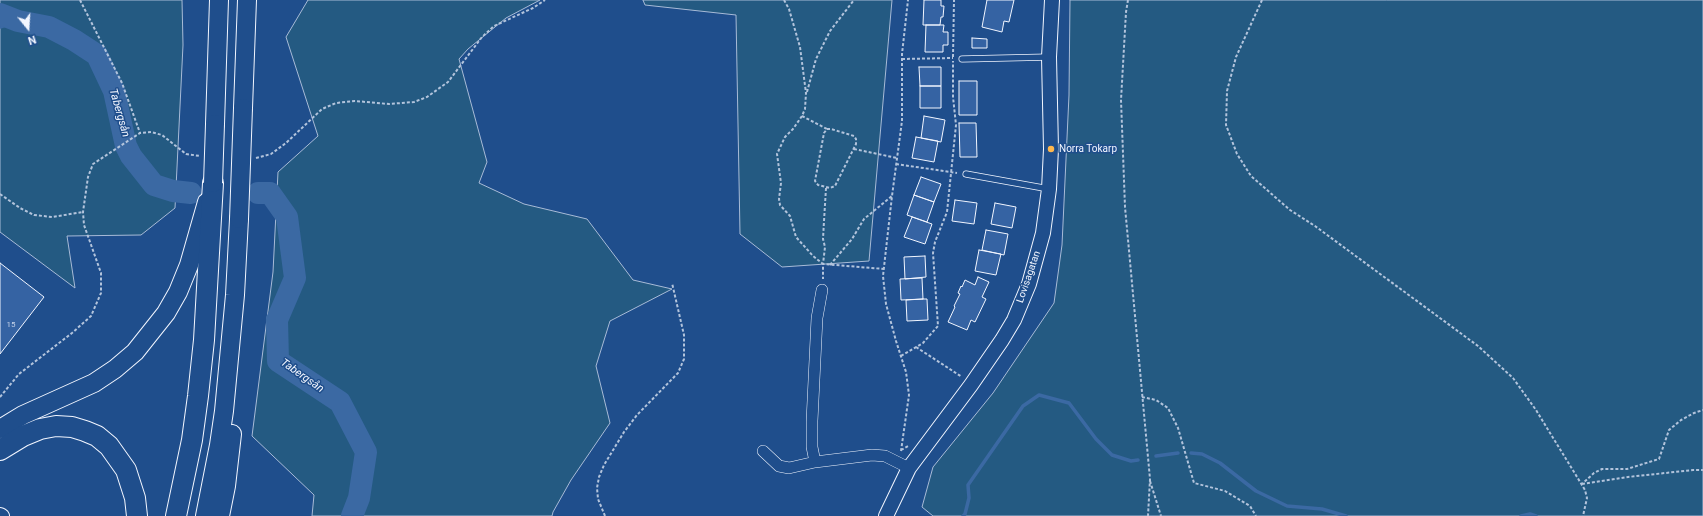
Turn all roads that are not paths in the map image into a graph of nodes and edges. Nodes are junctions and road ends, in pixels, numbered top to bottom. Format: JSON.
{"nodes":[{"id":1,"x":219,"y":0,"type":"edge"},
{"id":2,"x":247,"y":0,"type":"edge"},
{"id":3,"x":1052,"y":0,"type":"edge"},
{"id":4,"x":1050,"y":57,"type":"junction"},
{"id":5,"x":962,"y":58,"type":"road end"},
{"id":6,"x":966,"y":174,"type":"road end"},
{"id":7,"x":213,"y":183,"type":"joint"},
{"id":8,"x":1049,"y":189,"type":"junction"},
{"id":9,"x":205,"y":233,"type":"junction"},
{"id":10,"x":822,"y":290,"type":"road end"},
{"id":11,"x":235,"y":295,"type":"junction"},
{"id":12,"x":0,"y":429,"type":"edge"},
{"id":13,"x":0,"y":450,"type":"edge"},
{"id":14,"x":763,"y":451,"type":"dead end"},
{"id":15,"x":815,"y":462,"type":"junction"},
{"id":16,"x":903,"y":465,"type":"junction"},
{"id":17,"x":137,"y":516,"type":"edge"},
{"id":18,"x":176,"y":516,"type":"edge"},
{"id":19,"x":205,"y":516,"type":"edge"},
{"id":20,"x":220,"y":516,"type":"edge"},
{"id":21,"x":886,"y":516,"type":"edge"}],
"edges":[{"from":1,"to":7,"type":"highway","bridge":true},
{"from":2,"to":11,"type":"highway","bridge":true},
{"from":3,"to":4,"type":"street","name":"Lovisagatan"},
{"from":4,"to":5,"type":"lane"},
{"from":4,"to":8,"type":"street","name":"Lovisagatan"},
{"from":6,"to":8,"type":"lane"},
{"from":7,"to":9,"type":"highway"},
{"from":8,"to":16,"type":"street","name":"Lovisagatan"},
{"from":9,"to":12,"type":"highway"},
{"from":9,"to":18,"type":"highway"},
{"from":10,"to":15,"type":"street"},
{"from":11,"to":19,"type":"highway"},
{"from":11,"to":20,"type":"highway"},
{"from":13,"to":17,"type":"highway"},
{"from":14,"to":15,"type":"street"},
{"from":15,"to":16,"type":"street"},
{"from":16,"to":21,"type":"street","name":"Lovisagatan"}]}
